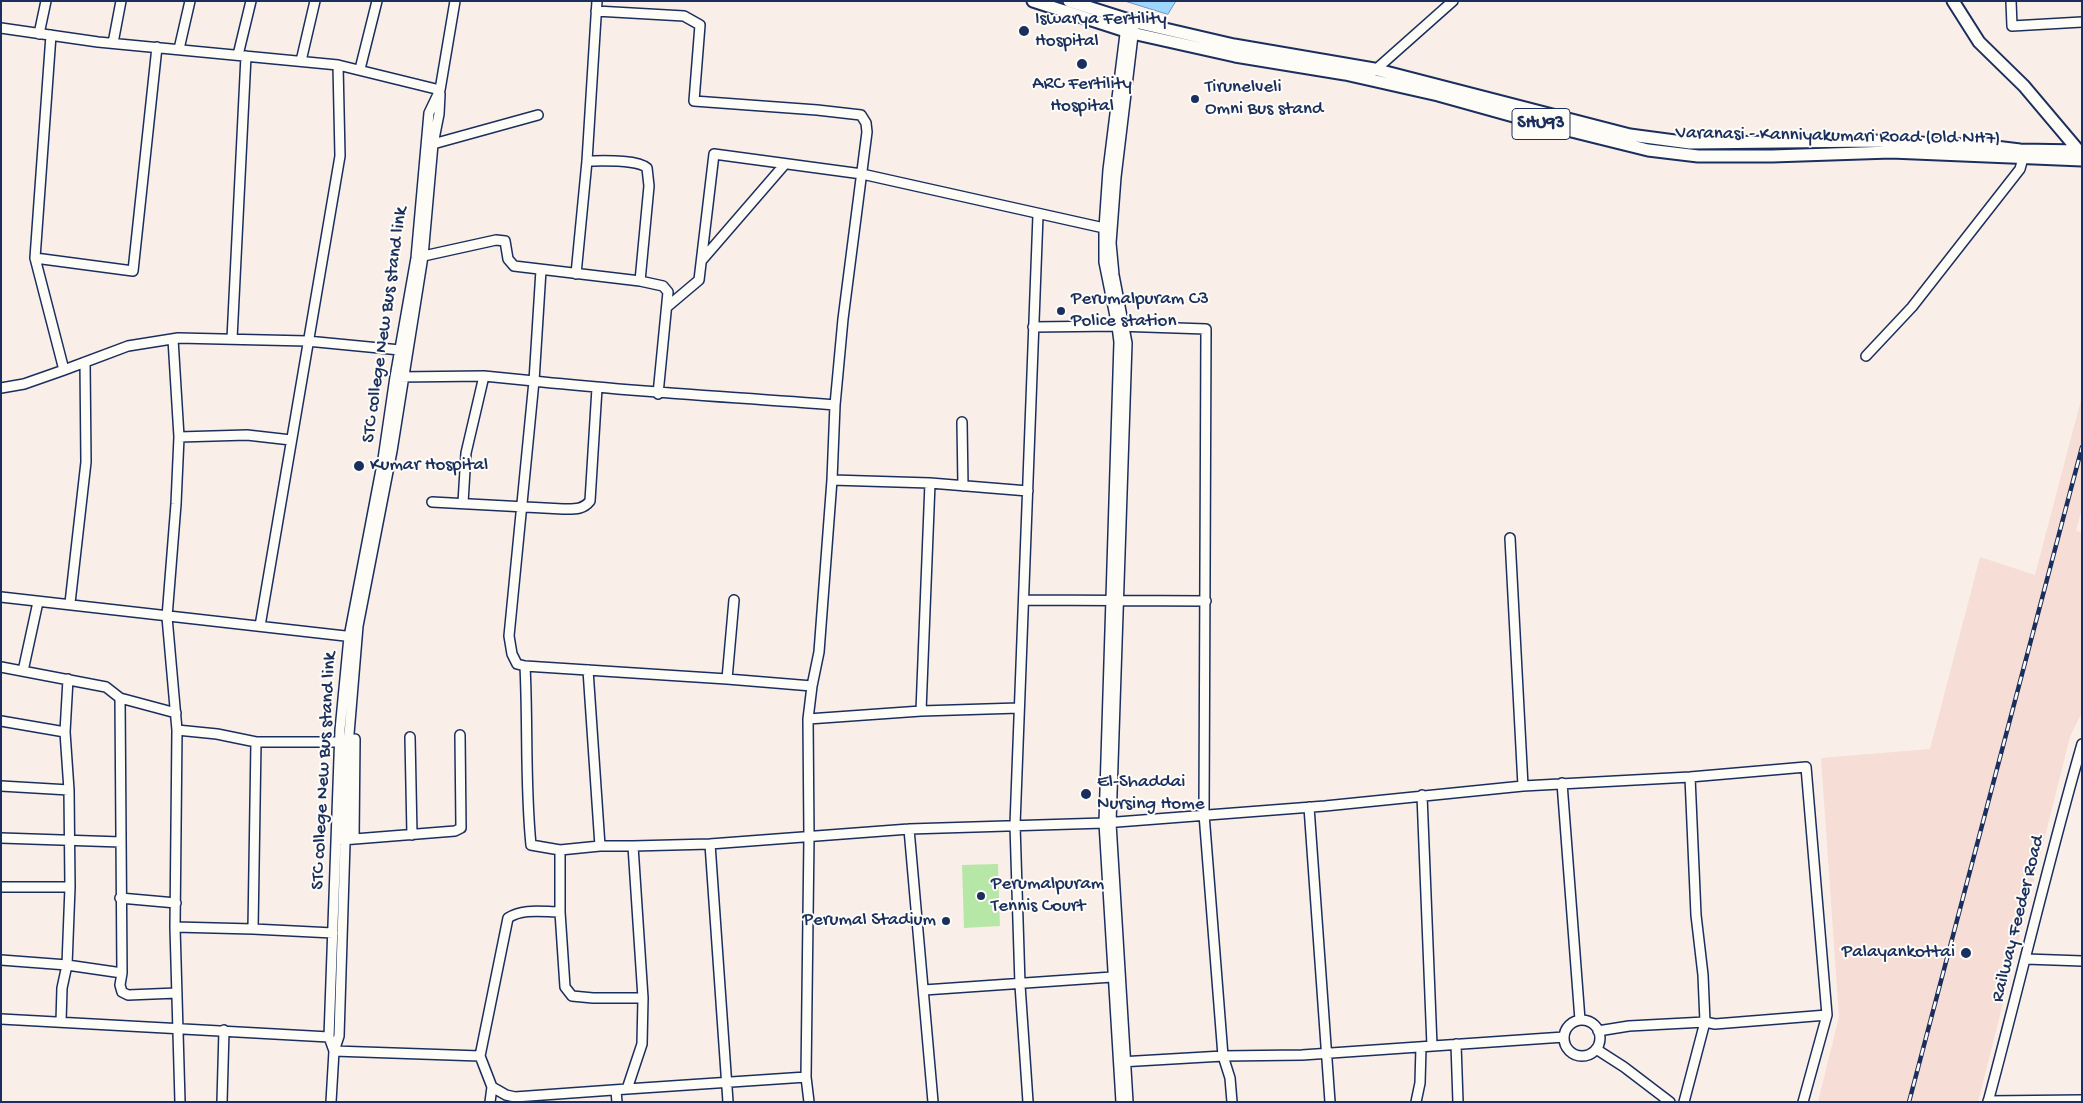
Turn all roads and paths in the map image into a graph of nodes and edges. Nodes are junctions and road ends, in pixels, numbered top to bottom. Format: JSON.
{"nodes":[{"id":1,"x":46,"y":1,"type":"edge"},
{"id":2,"x":121,"y":1,"type":"edge"},
{"id":3,"x":190,"y":1,"type":"edge"},
{"id":4,"x":251,"y":1,"type":"edge"},
{"id":5,"x":314,"y":1,"type":"edge"},
{"id":6,"x":377,"y":1,"type":"edge"},
{"id":7,"x":455,"y":1,"type":"edge"},
{"id":8,"x":1033,"y":1,"type":"edge"},
{"id":9,"x":1069,"y":1,"type":"edge"},
{"id":10,"x":1453,"y":1,"type":"edge"},
{"id":11,"x":1953,"y":1,"type":"edge"},
{"id":12,"x":2011,"y":1,"type":"edge"},
{"id":13,"x":597,"y":6,"type":"edge"},
{"id":14,"x":2082,"y":22,"type":"edge"},
{"id":15,"x":1130,"y":26,"type":"junction"},
{"id":16,"x":1,"y":28,"type":"edge"},
{"id":17,"x":39,"y":34,"type":"junction"},
{"id":18,"x":51,"y":35,"type":"junction"},
{"id":19,"x":112,"y":43,"type":"junction"},
{"id":20,"x":157,"y":47,"type":"junction"},
{"id":21,"x":179,"y":49,"type":"junction"},
{"id":22,"x":242,"y":55,"type":"junction"},
{"id":23,"x":301,"y":61,"type":"junction"},
{"id":24,"x":338,"y":64,"type":"junction"},
{"id":25,"x":360,"y":68,"type":"junction"},
{"id":26,"x":1372,"y":75,"type":"junction"},
{"id":27,"x":440,"y":90,"type":"junction"},
{"id":28,"x":538,"y":115,"type":"dead end"},
{"id":29,"x":433,"y":144,"type":"junction"},
{"id":30,"x":2081,"y":154,"type":"edge"},
{"id":31,"x":2023,"y":158,"type":"junction"},
{"id":32,"x":587,"y":160,"type":"junction"},
{"id":33,"x":785,"y":164,"type":"junction"},
{"id":34,"x":862,"y":174,"type":"junction"},
{"id":35,"x":1038,"y":214,"type":"junction"},
{"id":36,"x":1104,"y":228,"type":"junction"},
{"id":37,"x":419,"y":257,"type":"junction"},
{"id":38,"x":36,"y":258,"type":"junction"},
{"id":39,"x":702,"y":260,"type":"junction"},
{"id":40,"x":541,"y":270,"type":"junction"},
{"id":41,"x":576,"y":274,"type":"junction"},
{"id":42,"x":640,"y":281,"type":"junction"},
{"id":43,"x":667,"y":307,"type":"junction"},
{"id":44,"x":1121,"y":326,"type":"junction"},
{"id":45,"x":1034,"y":327,"type":"junction"},
{"id":46,"x":173,"y":339,"type":"junction"},
{"id":47,"x":232,"y":339,"type":"junction"},
{"id":48,"x":307,"y":341,"type":"junction"},
{"id":49,"x":400,"y":350,"type":"junction"},
{"id":50,"x":1866,"y":356,"type":"dead end"},
{"id":51,"x":85,"y":362,"type":"junction"},
{"id":52,"x":64,"y":370,"type":"junction"},
{"id":53,"x":484,"y":376,"type":"junction"},
{"id":54,"x":399,"y":377,"type":"junction"},
{"id":55,"x":534,"y":381,"type":"junction"},
{"id":56,"x":1,"y":388,"type":"edge"},
{"id":57,"x":597,"y":388,"type":"junction"},
{"id":58,"x":658,"y":394,"type":"junction"},
{"id":59,"x":835,"y":405,"type":"junction"},
{"id":60,"x":962,"y":422,"type":"dead end"},
{"id":61,"x":178,"y":437,"type":"junction"},
{"id":62,"x":291,"y":440,"type":"junction"},
{"id":63,"x":832,"y":480,"type":"junction"},
{"id":64,"x":930,"y":483,"type":"junction"},
{"id":65,"x":963,"y":486,"type":"junction"},
{"id":66,"x":1028,"y":491,"type":"junction"},
{"id":67,"x":432,"y":502,"type":"dead end"},
{"id":68,"x":463,"y":503,"type":"junction"},
{"id":69,"x":521,"y":507,"type":"junction"},
{"id":70,"x":1510,"y":538,"type":"dead end"},
{"id":71,"x":1,"y":597,"type":"edge"},
{"id":72,"x":734,"y":600,"type":"dead end"},
{"id":73,"x":1024,"y":600,"type":"junction"},
{"id":74,"x":1115,"y":600,"type":"junction"},
{"id":75,"x":1206,"y":600,"type":"junction"},
{"id":76,"x":38,"y":602,"type":"junction"},
{"id":77,"x":70,"y":603,"type":"junction"},
{"id":78,"x":167,"y":617,"type":"junction"},
{"id":79,"x":260,"y":626,"type":"junction"},
{"id":80,"x":353,"y":637,"type":"junction"},
{"id":81,"x":525,"y":666,"type":"junction"},
{"id":82,"x":1,"y":668,"type":"edge"},
{"id":83,"x":588,"y":670,"type":"junction"},
{"id":84,"x":23,"y":671,"type":"junction"},
{"id":85,"x":68,"y":679,"type":"junction"},
{"id":86,"x":727,"y":679,"type":"junction"},
{"id":87,"x":812,"y":686,"type":"junction"},
{"id":88,"x":120,"y":698,"type":"junction"},
{"id":89,"x":1020,"y":708,"type":"junction"},
{"id":90,"x":920,"y":711,"type":"junction"},
{"id":91,"x":176,"y":713,"type":"junction"},
{"id":92,"x":808,"y":719,"type":"junction"},
{"id":93,"x":1,"y":721,"type":"edge"},
{"id":94,"x":177,"y":730,"type":"junction"},
{"id":95,"x":65,"y":732,"type":"junction"},
{"id":96,"x":460,"y":735,"type":"dead end"},
{"id":97,"x":410,"y":737,"type":"dead end"},
{"id":98,"x":355,"y":739,"type":"dead end"},
{"id":99,"x":256,"y":742,"type":"junction"},
{"id":100,"x":340,"y":742,"type":"junction"},
{"id":101,"x":2082,"y":744,"type":"edge"},
{"id":102,"x":1690,"y":777,"type":"junction"},
{"id":103,"x":1562,"y":783,"type":"junction"},
{"id":104,"x":1,"y":786,"type":"edge"},
{"id":105,"x":1524,"y":786,"type":"junction"},
{"id":106,"x":69,"y":790,"type":"junction"},
{"id":107,"x":1422,"y":795,"type":"junction"},
{"id":108,"x":1309,"y":807,"type":"junction"},
{"id":109,"x":1204,"y":814,"type":"junction"},
{"id":110,"x":1107,"y":823,"type":"junction"},
{"id":111,"x":1015,"y":825,"type":"junction"},
{"id":112,"x":909,"y":830,"type":"junction"},
{"id":113,"x":412,"y":835,"type":"junction"},
{"id":114,"x":809,"y":837,"type":"junction"},
{"id":115,"x":1,"y":838,"type":"edge"},
{"id":116,"x":346,"y":839,"type":"junction"},
{"id":117,"x":68,"y":841,"type":"junction"},
{"id":118,"x":121,"y":842,"type":"junction"},
{"id":119,"x":710,"y":844,"type":"junction"},
{"id":120,"x":600,"y":846,"type":"junction"},
{"id":121,"x":633,"y":846,"type":"junction"},
{"id":122,"x":560,"y":850,"type":"junction"},
{"id":123,"x":1,"y":886,"type":"edge"},
{"id":124,"x":70,"y":887,"type":"junction"},
{"id":125,"x":120,"y":898,"type":"junction"},
{"id":126,"x":176,"y":904,"type":"junction"},
{"id":127,"x":560,"y":912,"type":"junction"},
{"id":128,"x":175,"y":927,"type":"junction"},
{"id":129,"x":254,"y":929,"type":"junction"},
{"id":130,"x":333,"y":933,"type":"junction"},
{"id":131,"x":2026,"y":959,"type":"junction"},
{"id":132,"x":1,"y":960,"type":"edge"},
{"id":133,"x":2082,"y":961,"type":"edge"},
{"id":134,"x":67,"y":965,"type":"junction"},
{"id":135,"x":122,"y":974,"type":"junction"},
{"id":136,"x":1112,"y":977,"type":"junction"},
{"id":137,"x":1020,"y":985,"type":"junction"},
{"id":138,"x":924,"y":990,"type":"junction"},
{"id":139,"x":177,"y":993,"type":"junction"},
{"id":140,"x":643,"y":998,"type":"junction"},
{"id":141,"x":1827,"y":1015,"type":"junction"},
{"id":142,"x":1,"y":1019,"type":"edge"},
{"id":143,"x":1580,"y":1020,"type":"junction"},
{"id":144,"x":61,"y":1022,"type":"junction"},
{"id":145,"x":1705,"y":1022,"type":"junction"},
{"id":146,"x":177,"y":1028,"type":"junction"},
{"id":147,"x":224,"y":1030,"type":"junction"},
{"id":148,"x":1598,"y":1031,"type":"junction"},
{"id":149,"x":328,"y":1036,"type":"junction"},
{"id":150,"x":1564,"y":1037,"type":"junction"},
{"id":151,"x":1456,"y":1044,"type":"junction"},
{"id":152,"x":1432,"y":1046,"type":"junction"},
{"id":153,"x":1421,"y":1047,"type":"junction"},
{"id":154,"x":1596,"y":1049,"type":"junction"},
{"id":155,"x":334,"y":1051,"type":"junction"},
{"id":156,"x":1327,"y":1053,"type":"junction"},
{"id":157,"x":480,"y":1056,"type":"junction"},
{"id":158,"x":1223,"y":1056,"type":"junction"},
{"id":159,"x":1122,"y":1062,"type":"junction"},
{"id":160,"x":806,"y":1077,"type":"junction"},
{"id":161,"x":726,"y":1081,"type":"junction"},
{"id":162,"x":492,"y":1087,"type":"junction"},
{"id":163,"x":627,"y":1089,"type":"junction"},
{"id":164,"x":616,"y":1090,"type":"junction"},
{"id":165,"x":2082,"y":1100,"type":"edge"},
{"id":166,"x":1988,"y":1101,"type":"edge"},
{"id":167,"x":180,"y":1102,"type":"edge"},
{"id":168,"x":222,"y":1102,"type":"edge"},
{"id":169,"x":332,"y":1102,"type":"edge"},
{"id":170,"x":490,"y":1102,"type":"edge"},
{"id":171,"x":617,"y":1102,"type":"edge"},
{"id":172,"x":728,"y":1102,"type":"edge"},
{"id":173,"x":809,"y":1102,"type":"edge"},
{"id":174,"x":933,"y":1102,"type":"edge"},
{"id":175,"x":1028,"y":1102,"type":"edge"},
{"id":176,"x":1121,"y":1102,"type":"edge"},
{"id":177,"x":1128,"y":1102,"type":"edge"},
{"id":178,"x":1232,"y":1102,"type":"edge"},
{"id":179,"x":1330,"y":1102,"type":"edge"},
{"id":180,"x":1416,"y":1102,"type":"edge"},
{"id":181,"x":1458,"y":1102,"type":"edge"},
{"id":182,"x":1670,"y":1102,"type":"edge"},
{"id":183,"x":1684,"y":1102,"type":"edge"},
{"id":184,"x":1803,"y":1102,"type":"edge"}],
"edges":[{"from":1,"to":17,"type":"street"},
{"from":2,"to":19,"type":"street"},
{"from":3,"to":21,"type":"street"},
{"from":4,"to":22,"type":"street"},
{"from":5,"to":23,"type":"street"},
{"from":6,"to":25,"type":"street"},
{"from":7,"to":27,"type":"street","name":"STC college New Bus stand link"},
{"from":8,"to":15,"type":"main road","name":"Varanasi - Kanniyakumari Road (Old NH7)","number":"SHU93"},
{"from":9,"to":15,"type":"main road","name":"Varanasi - Kanniyakumari Road (Old NH7)","number":"SHU93"},
{"from":10,"to":26,"type":"street"},
{"from":11,"to":30,"type":"main road"},
{"from":12,"to":14,"type":"street"},
{"from":13,"to":32,"type":"street"},
{"from":13,"to":34,"type":"street"},
{"from":15,"to":26,"type":"main road","name":"Varanasi - Kanniyakumari Road (Old NH7)","number":"SHU93"},
{"from":15,"to":36,"type":"street"},
{"from":15,"to":44,"type":"street"},
{"from":16,"to":17,"type":"street"},
{"from":17,"to":18,"type":"street"},
{"from":18,"to":19,"type":"street"},
{"from":18,"to":38,"type":"street"},
{"from":19,"to":20,"type":"street"},
{"from":20,"to":21,"type":"street"},
{"from":20,"to":38,"type":"street"},
{"from":21,"to":22,"type":"street"},
{"from":22,"to":23,"type":"street"},
{"from":22,"to":47,"type":"street"},
{"from":23,"to":24,"type":"street"},
{"from":24,"to":25,"type":"street"},
{"from":24,"to":48,"type":"street"},
{"from":25,"to":27,"type":"street"},
{"from":26,"to":30,"type":"main road","name":"Varanasi - Kanniyakumari Road (Old NH7)","number":"SHU93"},
{"from":26,"to":31,"type":"main road","name":"Varanasi - Kanniyakumari Road (Old NH7)","number":"SHU93"},
{"from":27,"to":29,"type":"street"},
{"from":27,"to":37,"type":"street","name":"STC college New Bus stand link"},
{"from":28,"to":29,"type":"street"},
{"from":29,"to":37,"type":"street"},
{"from":30,"to":31,"type":"main road","name":"Varanasi - Kanniyakumari Road (Old NH7)","number":"SHU93"},
{"from":31,"to":50,"type":"street"},
{"from":32,"to":41,"type":"street"},
{"from":32,"to":42,"type":"street"},
{"from":33,"to":34,"type":"street"},
{"from":33,"to":39,"type":"street"},
{"from":33,"to":39,"type":"street"},
{"from":34,"to":35,"type":"street"},
{"from":34,"to":59,"type":"street"},
{"from":35,"to":36,"type":"street"},
{"from":35,"to":45,"type":"street"},
{"from":36,"to":44,"type":"street"},
{"from":37,"to":40,"type":"street"},
{"from":37,"to":49,"type":"street","name":"STC college New Bus stand link"},
{"from":37,"to":54,"type":"street"},
{"from":38,"to":52,"type":"street"},
{"from":39,"to":43,"type":"street"},
{"from":40,"to":41,"type":"street"},
{"from":40,"to":55,"type":"street"},
{"from":41,"to":42,"type":"street"},
{"from":42,"to":43,"type":"street"},
{"from":43,"to":58,"type":"street"},
{"from":44,"to":45,"type":"street"},
{"from":44,"to":74,"type":"street"},
{"from":44,"to":75,"type":"street"},
{"from":45,"to":66,"type":"street"},
{"from":46,"to":47,"type":"street"},
{"from":46,"to":51,"type":"street"},
{"from":46,"to":61,"type":"street"},
{"from":47,"to":48,"type":"street"},
{"from":48,"to":49,"type":"street"},
{"from":48,"to":62,"type":"street"},
{"from":49,"to":54,"type":"street","name":"STC college New Bus stand link"},
{"from":51,"to":52,"type":"street"},
{"from":51,"to":77,"type":"street"},
{"from":52,"to":56,"type":"street"},
{"from":53,"to":54,"type":"street"},
{"from":53,"to":55,"type":"street"},
{"from":53,"to":68,"type":"street"},
{"from":54,"to":80,"type":"street","name":"STC college New Bus stand link"},
{"from":55,"to":57,"type":"street"},
{"from":55,"to":69,"type":"street"},
{"from":57,"to":58,"type":"street"},
{"from":57,"to":69,"type":"street"},
{"from":58,"to":59,"type":"street"},
{"from":59,"to":63,"type":"street"},
{"from":60,"to":65,"type":"street"},
{"from":61,"to":62,"type":"street"},
{"from":61,"to":78,"type":"street"},
{"from":62,"to":79,"type":"street"},
{"from":63,"to":64,"type":"street"},
{"from":63,"to":87,"type":"street"},
{"from":64,"to":65,"type":"street"},
{"from":64,"to":90,"type":"street"},
{"from":65,"to":66,"type":"street"},
{"from":66,"to":73,"type":"street"},
{"from":67,"to":68,"type":"street"},
{"from":68,"to":69,"type":"street"},
{"from":69,"to":81,"type":"street"},
{"from":70,"to":105,"type":"street"},
{"from":71,"to":76,"type":"street"},
{"from":72,"to":86,"type":"street"},
{"from":73,"to":74,"type":"street"},
{"from":73,"to":89,"type":"street"},
{"from":74,"to":75,"type":"street"},
{"from":74,"to":110,"type":"street"},
{"from":75,"to":109,"type":"street"},
{"from":76,"to":77,"type":"street"},
{"from":76,"to":84,"type":"street"},
{"from":77,"to":78,"type":"street"},
{"from":78,"to":79,"type":"street"},
{"from":78,"to":91,"type":"street"},
{"from":79,"to":80,"type":"street"},
{"from":80,"to":100,"type":"street","name":"STC college New Bus stand link"},
{"from":80,"to":116,"type":"street"},
{"from":81,"to":83,"type":"street"},
{"from":81,"to":122,"type":"street"},
{"from":82,"to":84,"type":"street"},
{"from":83,"to":86,"type":"street"},
{"from":83,"to":120,"type":"street"},
{"from":84,"to":85,"type":"street"},
{"from":85,"to":88,"type":"street"},
{"from":85,"to":95,"type":"street"},
{"from":86,"to":87,"type":"street"},
{"from":87,"to":92,"type":"street"},
{"from":88,"to":91,"type":"street"},
{"from":88,"to":118,"type":"street"},
{"from":89,"to":90,"type":"street"},
{"from":89,"to":111,"type":"street"},
{"from":90,"to":92,"type":"street"},
{"from":91,"to":94,"type":"street"},
{"from":92,"to":114,"type":"street"},
{"from":93,"to":95,"type":"street"},
{"from":94,"to":99,"type":"street"},
{"from":94,"to":126,"type":"street"},
{"from":95,"to":106,"type":"street"},
{"from":96,"to":113,"type":"street"},
{"from":97,"to":113,"type":"street"},
{"from":98,"to":116,"type":"street"},
{"from":99,"to":100,"type":"street"},
{"from":99,"to":129,"type":"street"},
{"from":100,"to":116,"type":"street","name":"STC college New Bus stand link"},
{"from":101,"to":131,"type":"street","name":"Railway Feeder Road"},
{"from":102,"to":103,"type":"street"},
{"from":102,"to":141,"type":"street"},
{"from":102,"to":145,"type":"street"},
{"from":103,"to":105,"type":"street"},
{"from":103,"to":143,"type":"street"},
{"from":104,"to":106,"type":"street"},
{"from":105,"to":107,"type":"street"},
{"from":106,"to":117,"type":"street"},
{"from":107,"to":108,"type":"street"},
{"from":107,"to":152,"type":"street"},
{"from":108,"to":109,"type":"street"},
{"from":108,"to":156,"type":"street"},
{"from":109,"to":110,"type":"street"},
{"from":109,"to":158,"type":"street"},
{"from":110,"to":111,"type":"street"},
{"from":110,"to":136,"type":"street"},
{"from":110,"to":159,"type":"street"},
{"from":111,"to":112,"type":"street"},
{"from":111,"to":137,"type":"street"},
{"from":112,"to":114,"type":"street"},
{"from":112,"to":138,"type":"street"},
{"from":113,"to":116,"type":"street"},
{"from":114,"to":119,"type":"street"},
{"from":114,"to":160,"type":"street"},
{"from":115,"to":117,"type":"street"},
{"from":116,"to":130,"type":"street","name":"STC college New Bus stand link"},
{"from":116,"to":155,"type":"street"},
{"from":117,"to":118,"type":"street"},
{"from":117,"to":124,"type":"street"},
{"from":118,"to":125,"type":"street"},
{"from":119,"to":121,"type":"street"},
{"from":119,"to":161,"type":"street"},
{"from":120,"to":121,"type":"street"},
{"from":120,"to":122,"type":"street"},
{"from":121,"to":140,"type":"street"},
{"from":122,"to":127,"type":"street"},
{"from":123,"to":124,"type":"street"},
{"from":124,"to":134,"type":"street"},
{"from":125,"to":126,"type":"street"},
{"from":125,"to":135,"type":"street"},
{"from":126,"to":128,"type":"street"},
{"from":127,"to":140,"type":"street"},
{"from":127,"to":157,"type":"street"},
{"from":128,"to":129,"type":"street"},
{"from":128,"to":139,"type":"street"},
{"from":129,"to":130,"type":"street"},
{"from":130,"to":149,"type":"street","name":"STC college New Bus stand link"},
{"from":131,"to":133,"type":"street"},
{"from":131,"to":166,"type":"street","name":"Railway Feeder Road"},
{"from":132,"to":134,"type":"street"},
{"from":134,"to":135,"type":"street"},
{"from":134,"to":144,"type":"street"},
{"from":135,"to":139,"type":"street"},
{"from":136,"to":137,"type":"street"},
{"from":136,"to":159,"type":"street"},
{"from":137,"to":138,"type":"street"},
{"from":137,"to":175,"type":"street"},
{"from":138,"to":174,"type":"street"},
{"from":139,"to":146,"type":"street"},
{"from":140,"to":163,"type":"street"},
{"from":141,"to":145,"type":"street"},
{"from":141,"to":184,"type":"street"},
{"from":142,"to":144,"type":"street"},
{"from":143,"to":148,"type":"street"},
{"from":143,"to":150,"type":"street"},
{"from":144,"to":146,"type":"street"},
{"from":145,"to":148,"type":"street"},
{"from":145,"to":183,"type":"street"},
{"from":146,"to":147,"type":"street"},
{"from":146,"to":167,"type":"street"},
{"from":147,"to":149,"type":"street"},
{"from":147,"to":168,"type":"street"},
{"from":148,"to":154,"type":"street"},
{"from":149,"to":155,"type":"street","name":"STC college New Bus stand link"},
{"from":150,"to":151,"type":"street"},
{"from":150,"to":154,"type":"street"},
{"from":151,"to":152,"type":"street"},
{"from":151,"to":181,"type":"street"},
{"from":152,"to":153,"type":"street"},
{"from":153,"to":156,"type":"street"},
{"from":153,"to":180,"type":"street"},
{"from":154,"to":182,"type":"street"},
{"from":155,"to":157,"type":"street"},
{"from":155,"to":169,"type":"street","name":"STC college New Bus stand link"},
{"from":156,"to":158,"type":"street"},
{"from":156,"to":179,"type":"street"},
{"from":157,"to":162,"type":"street"},
{"from":158,"to":159,"type":"street"},
{"from":158,"to":178,"type":"street"},
{"from":159,"to":176,"type":"street"},
{"from":159,"to":177,"type":"street"},
{"from":160,"to":161,"type":"street"},
{"from":160,"to":173,"type":"street"},
{"from":161,"to":163,"type":"street"},
{"from":161,"to":172,"type":"street"},
{"from":162,"to":164,"type":"street"},
{"from":162,"to":170,"type":"street"},
{"from":163,"to":164,"type":"street"},
{"from":164,"to":171,"type":"street"},
{"from":165,"to":166,"type":"street"}]}
